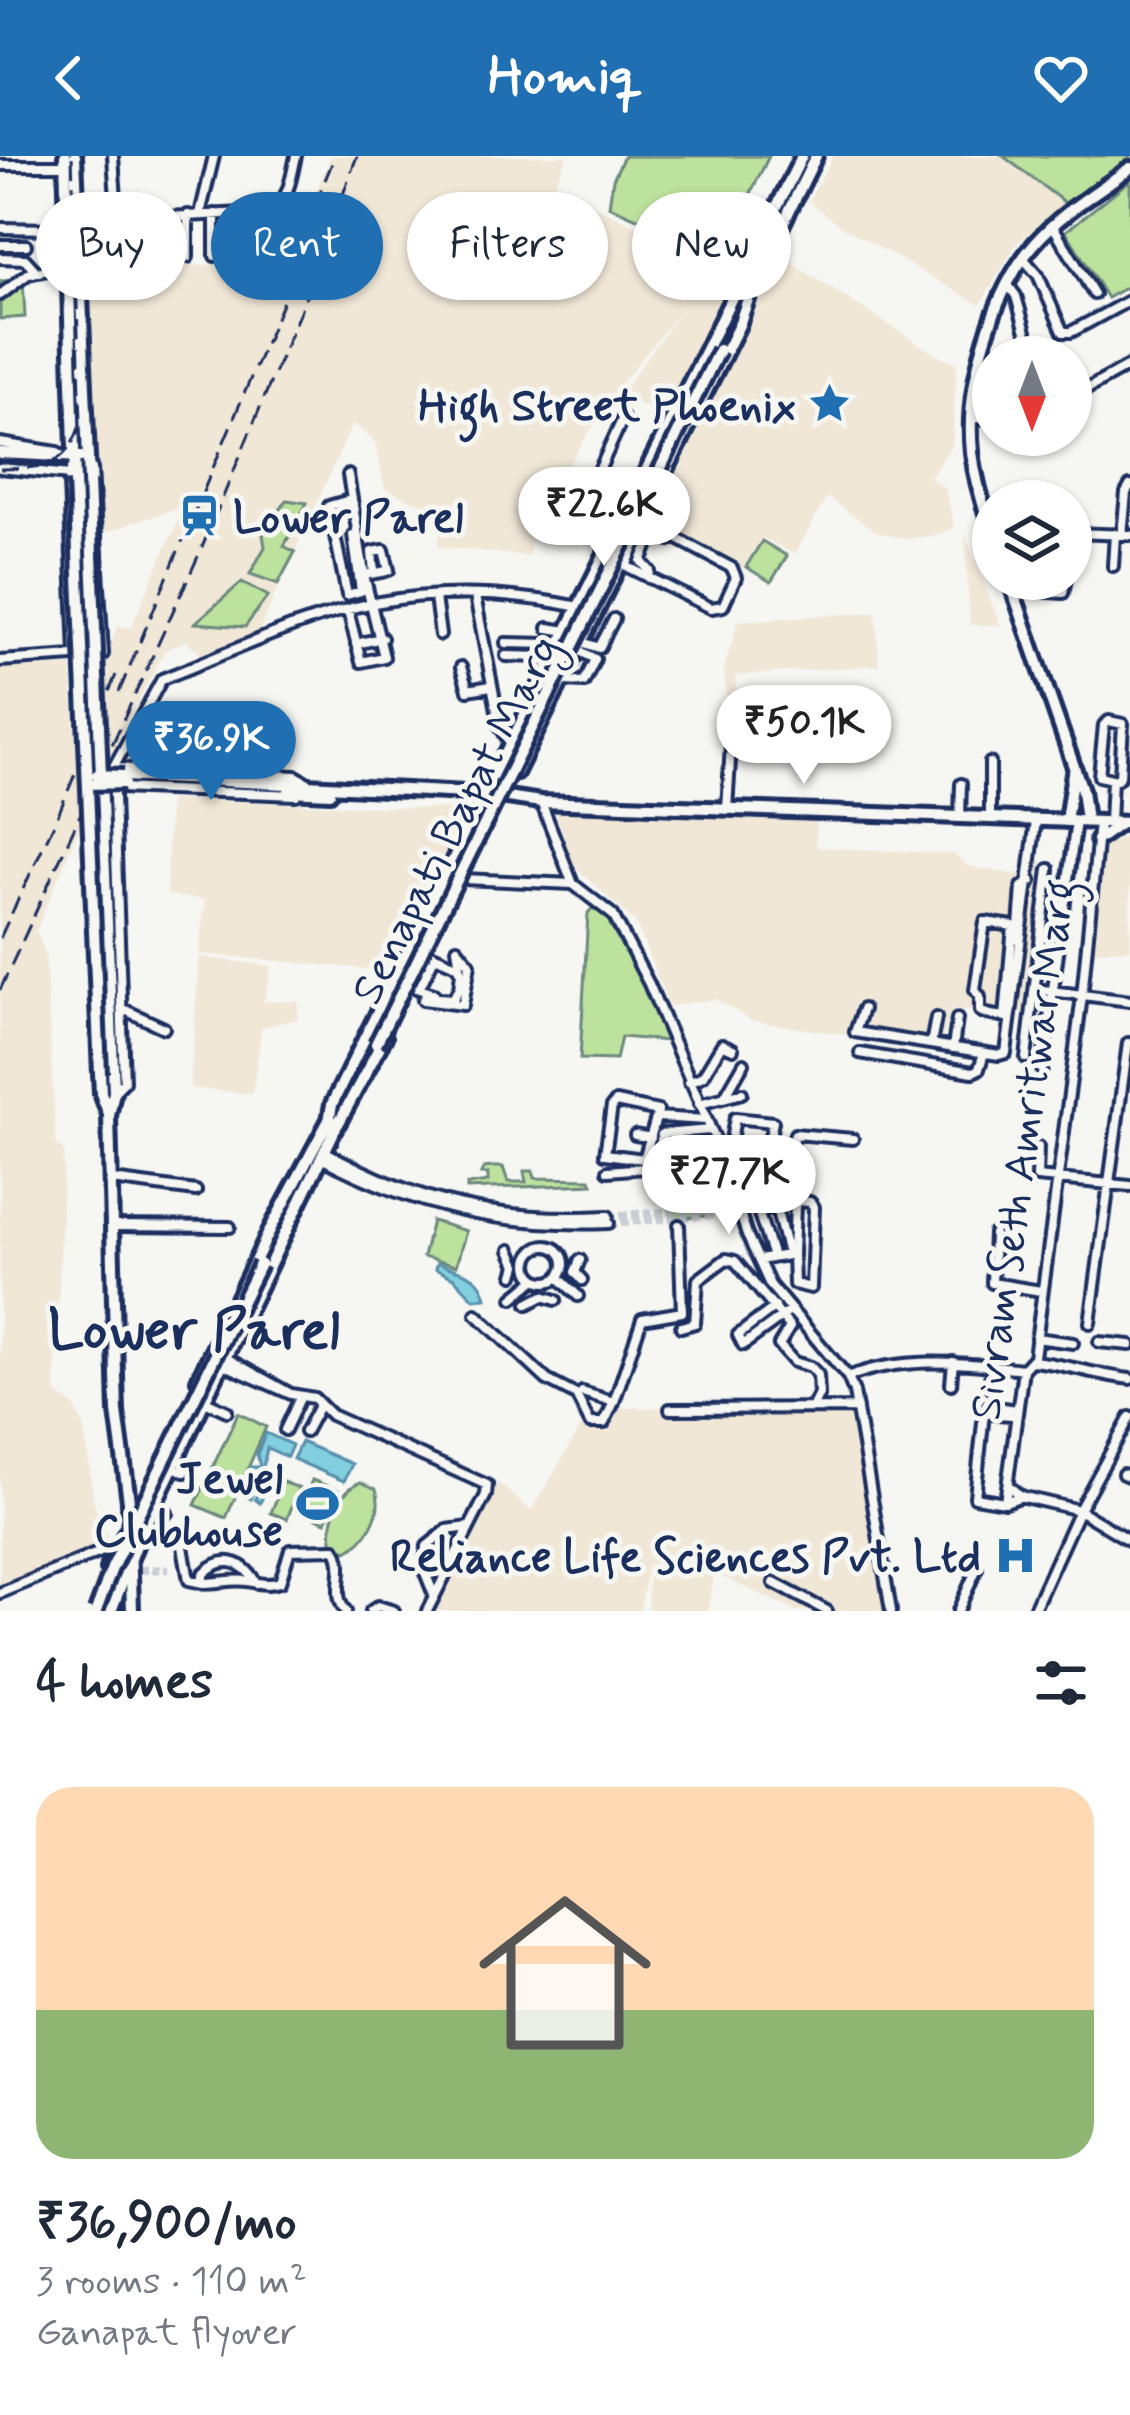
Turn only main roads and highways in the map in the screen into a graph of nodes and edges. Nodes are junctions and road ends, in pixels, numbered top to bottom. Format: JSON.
{"nodes":[{"id":1,"x":802,"y":156,"type":"edge"},
{"id":2,"x":816,"y":156,"type":"edge"},
{"id":3,"x":68,"y":159,"type":"edge"},
{"id":4,"x":1130,"y":168,"type":"edge"},
{"id":5,"x":70,"y":192,"type":"edge"},
{"id":6,"x":784,"y":192,"type":"edge"},
{"id":7,"x":70,"y":300,"type":"edge"},
{"id":8,"x":74,"y":300,"type":"edge"},
{"id":9,"x":732,"y":300,"type":"edge"},
{"id":10,"x":733,"y":300,"type":"edge"},
{"id":11,"x":746,"y":302,"type":"junction"},
{"id":12,"x":716,"y":349,"type":"junction"},
{"id":13,"x":0,"y":454,"type":"edge"},
{"id":14,"x":77,"y":457,"type":"junction"},
{"id":15,"x":979,"y":480,"type":"edge"},
{"id":16,"x":634,"y":496,"type":"junction"},
{"id":17,"x":650,"y":503,"type":"junction"},
{"id":18,"x":1017,"y":600,"type":"edge"},
{"id":19,"x":1073,"y":773,"type":"junction"},
{"id":20,"x":107,"y":779,"type":"junction"},
{"id":21,"x":486,"y":797,"type":"junction"},
{"id":22,"x":502,"y":799,"type":"junction"},
{"id":23,"x":1099,"y":822,"type":"edge"},
{"id":24,"x":1097,"y":840,"type":"road end"},
{"id":25,"x":334,"y":1122,"type":"junction"},
{"id":26,"x":276,"y":1235,"type":"junction"},
{"id":27,"x":134,"y":1502,"type":"junction"},
{"id":28,"x":153,"y":1508,"type":"junction"},
{"id":29,"x":134,"y":1532,"type":"junction"},
{"id":30,"x":132,"y":1569,"type":"junction"},
{"id":31,"x":100,"y":1611,"type":"edge"},
{"id":32,"x":132,"y":1611,"type":"edge"}],
"edges":[{"from":1,"to":6,"type":"main road","name":"Senapati Bapat Marg"},
{"from":2,"to":11,"type":"main road","name":"Senapati Bapat Marg"},
{"from":3,"to":5,"type":"main road"},
{"from":4,"to":15,"type":"main road"},
{"from":7,"to":14,"type":"main road"},
{"from":8,"to":14,"type":"main road"},
{"from":9,"to":16,"type":"main road","name":"Senapati Bapat Marg"},
{"from":10,"to":12,"type":"main road"},
{"from":11,"to":12,"type":"main road"},
{"from":11,"to":17,"type":"main road","name":"Senapati Bapat Marg"},
{"from":12,"to":25,"type":"main road","bridge":true},
{"from":13,"to":14,"type":"main road"},
{"from":14,"to":20,"type":"main road","bridge":true},
{"from":16,"to":17,"type":"main road"},
{"from":16,"to":21,"type":"main road","name":"Senapati Bapat Marg"},
{"from":17,"to":22,"type":"main road","name":"Senapati Bapat Marg"},
{"from":18,"to":19,"type":"main road"},
{"from":19,"to":23,"type":"main road"},
{"from":19,"to":23,"type":"main road"},
{"from":20,"to":21,"type":"main road"},
{"from":20,"to":27,"type":"main road"},
{"from":21,"to":22,"type":"main road"},
{"from":21,"to":25,"type":"main road","name":"Senapati Bapat Marg"},
{"from":22,"to":23,"type":"main road"},
{"from":22,"to":25,"type":"main road","name":"Senapati Bapat Marg"},
{"from":23,"to":24,"type":"main road"},
{"from":25,"to":26,"type":"main road"},
{"from":25,"to":26,"type":"main road"},
{"from":26,"to":27,"type":"main road"},
{"from":26,"to":28,"type":"main road"},
{"from":26,"to":31,"type":"main road","bridge":true},
{"from":27,"to":28,"type":"main road"},
{"from":27,"to":29,"type":"main road"},
{"from":28,"to":29,"type":"main road"},
{"from":29,"to":30,"type":"main road"},
{"from":29,"to":31,"type":"main road"},
{"from":30,"to":31,"type":"main road"},
{"from":30,"to":32,"type":"main road"}]}
